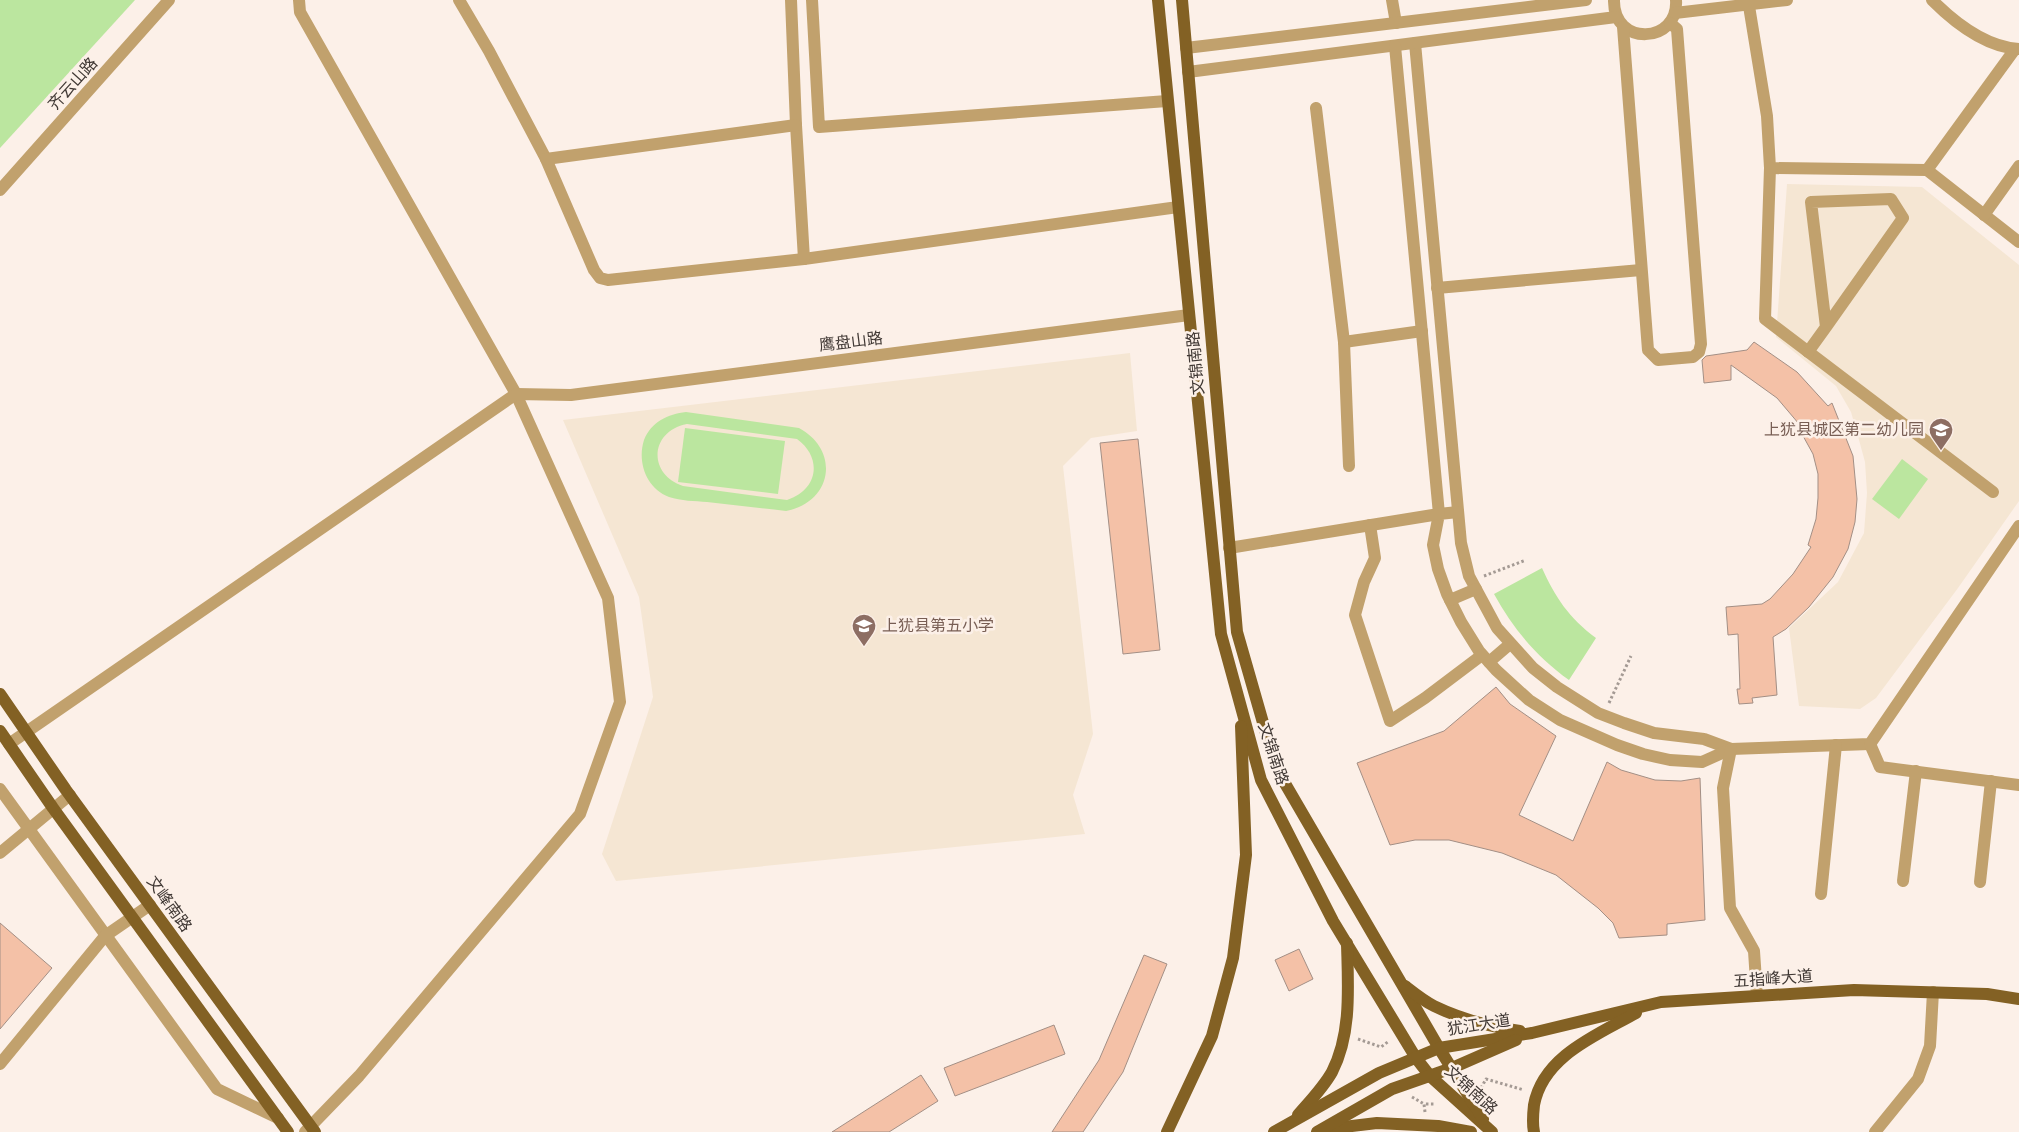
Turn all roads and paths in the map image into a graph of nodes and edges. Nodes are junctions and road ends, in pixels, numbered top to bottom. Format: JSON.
{"nodes":[{"id":1,"x":169,"y":0,"type":"edge"},
{"id":2,"x":299,"y":0,"type":"edge"},
{"id":3,"x":459,"y":0,"type":"edge"},
{"id":4,"x":791,"y":0,"type":"edge"},
{"id":5,"x":812,"y":0,"type":"edge"},
{"id":6,"x":1158,"y":0,"type":"edge"},
{"id":7,"x":1182,"y":0,"type":"edge"},
{"id":8,"x":1392,"y":0,"type":"edge"},
{"id":9,"x":1586,"y":0,"type":"edge"},
{"id":10,"x":1614,"y":0,"type":"edge"},
{"id":11,"x":1676,"y":0,"type":"edge"},
{"id":12,"x":1787,"y":0,"type":"edge"},
{"id":13,"x":1932,"y":0,"type":"edge"},
{"id":14,"x":1748,"y":2,"type":"edge"},
{"id":15,"x":1673,"y":18,"type":"junction"},
{"id":16,"x":1399,"y":22,"type":"junction"},
{"id":17,"x":1620,"y":22,"type":"junction"},
{"id":18,"x":1405,"y":44,"type":"junction"},
{"id":19,"x":1186,"y":48,"type":"junction"},
{"id":20,"x":2017,"y":49,"type":"edge"},
{"id":21,"x":1188,"y":72,"type":"junction"},
{"id":22,"x":1167,"y":101,"type":"junction"},
{"id":23,"x":1316,"y":108,"type":"dead end"},
{"id":24,"x":796,"y":125,"type":"junction"},
{"id":25,"x":546,"y":159,"type":"junction"},
{"id":26,"x":2019,"y":166,"type":"edge"},
{"id":27,"x":1770,"y":168,"type":"junction"},
{"id":28,"x":1927,"y":170,"type":"junction"},
{"id":29,"x":0,"y":190,"type":"edge"},
{"id":30,"x":1178,"y":207,"type":"junction"},
{"id":31,"x":1984,"y":215,"type":"junction"},
{"id":32,"x":2019,"y":242,"type":"edge"},
{"id":33,"x":804,"y":258,"type":"junction"},
{"id":34,"x":1641,"y":270,"type":"junction"},
{"id":35,"x":1437,"y":288,"type":"junction"},
{"id":36,"x":1189,"y":315,"type":"junction"},
{"id":37,"x":1826,"y":327,"type":"junction"},
{"id":38,"x":1422,"y":331,"type":"junction"},
{"id":39,"x":1344,"y":342,"type":"junction"},
{"id":40,"x":1808,"y":352,"type":"junction"},
{"id":41,"x":516,"y":394,"type":"junction"},
{"id":42,"x":1349,"y":466,"type":"dead end"},
{"id":43,"x":1993,"y":492,"type":"dead end"},
{"id":44,"x":1458,"y":512,"type":"junction"},
{"id":45,"x":1440,"y":514,"type":"junction"},
{"id":46,"x":1370,"y":525,"type":"junction"},
{"id":47,"x":2019,"y":526,"type":"edge"},
{"id":48,"x":1229,"y":548,"type":"junction"},
{"id":49,"x":1526,"y":560,"type":"dead end"},
{"id":50,"x":1473,"y":585,"type":"junction"},
{"id":51,"x":1450,"y":600,"type":"junction"},
{"id":52,"x":1510,"y":644,"type":"junction"},
{"id":53,"x":1631,"y":656,"type":"dead end"},
{"id":54,"x":1486,"y":658,"type":"junction"},
{"id":55,"x":0,"y":694,"type":"edge"},
{"id":56,"x":1240,"y":703,"type":"junction"},
{"id":57,"x":1604,"y":715,"type":"junction"},
{"id":58,"x":0,"y":730,"type":"edge"},
{"id":59,"x":27,"y":732,"type":"junction"},
{"id":60,"x":1662,"y":734,"type":"junction"},
{"id":61,"x":9,"y":744,"type":"junction"},
{"id":62,"x":1870,"y":744,"type":"junction"},
{"id":63,"x":1836,"y":745,"type":"junction"},
{"id":64,"x":1731,"y":750,"type":"junction"},
{"id":65,"x":1657,"y":757,"type":"junction"},
{"id":66,"x":1916,"y":771,"type":"junction"},
{"id":67,"x":1991,"y":781,"type":"junction"},
{"id":68,"x":2019,"y":785,"type":"edge"},
{"id":69,"x":0,"y":790,"type":"edge"},
{"id":70,"x":70,"y":795,"type":"junction"},
{"id":71,"x":53,"y":808,"type":"junction"},
{"id":72,"x":29,"y":828,"type":"junction"},
{"id":73,"x":0,"y":853,"type":"edge"},
{"id":74,"x":1903,"y":881,"type":"dead end"},
{"id":75,"x":1980,"y":882,"type":"dead end"},
{"id":76,"x":1821,"y":894,"type":"dead end"},
{"id":77,"x":150,"y":905,"type":"junction"},
{"id":78,"x":131,"y":916,"type":"junction"},
{"id":79,"x":105,"y":936,"type":"junction"},
{"id":80,"x":1347,"y":943,"type":"junction"},
{"id":81,"x":1401,"y":983,"type":"junction"},
{"id":82,"x":1933,"y":992,"type":"junction"},
{"id":83,"x":1757,"y":996,"type":"junction"},
{"id":84,"x":2019,"y":1000,"type":"edge"},
{"id":85,"x":1649,"y":1005,"type":"junction"},
{"id":86,"x":1532,"y":1033,"type":"junction"},
{"id":87,"x":1357,"y":1039,"type":"dead end"},
{"id":88,"x":1389,"y":1041,"type":"dead end"},
{"id":89,"x":1381,"y":1047,"type":"junction"},
{"id":90,"x":1439,"y":1048,"type":"junction"},
{"id":91,"x":1383,"y":1052,"type":"dead end"},
{"id":92,"x":1416,"y":1058,"type":"junction"},
{"id":93,"x":0,"y":1064,"type":"edge"},
{"id":94,"x":1452,"y":1068,"type":"junction"},
{"id":95,"x":1484,"y":1074,"type":"dead end"},
{"id":96,"x":1430,"y":1076,"type":"junction"},
{"id":97,"x":1486,"y":1079,"type":"junction"},
{"id":98,"x":1481,"y":1088,"type":"dead end"},
{"id":99,"x":1527,"y":1091,"type":"dead end"},
{"id":100,"x":1411,"y":1096,"type":"dead end"},
{"id":101,"x":1424,"y":1104,"type":"junction"},
{"id":102,"x":1435,"y":1104,"type":"dead end"},
{"id":103,"x":278,"y":1118,"type":"junction"},
{"id":104,"x":1425,"y":1118,"type":"dead end"},
{"id":105,"x":1292,"y":1122,"type":"junction"},
{"id":106,"x":310,"y":1130,"type":"edge"},
{"id":107,"x":1319,"y":1131,"type":"edge"},
{"id":108,"x":1490,"y":1131,"type":"edge"},
{"id":109,"x":288,"y":1132,"type":"edge"},
{"id":110,"x":1167,"y":1132,"type":"edge"},
{"id":111,"x":1274,"y":1132,"type":"edge"},
{"id":112,"x":1471,"y":1132,"type":"edge"},
{"id":113,"x":1534,"y":1132,"type":"edge"},
{"id":114,"x":1875,"y":1132,"type":"edge"}],
"edges":[{"from":1,"to":29,"type":"street","name":"齐云山路"},
{"from":2,"to":41,"type":"street"},
{"from":3,"to":25,"type":"street"},
{"from":4,"to":24,"type":"street"},
{"from":5,"to":22,"type":"street"},
{"from":6,"to":22,"type":"main road","name":"文锦南路"},
{"from":7,"to":19,"type":"main road","name":"文锦南路"},
{"from":8,"to":16,"type":"street"},
{"from":9,"to":16,"type":"street"},
{"from":10,"to":17,"type":"street"},
{"from":11,"to":15,"type":"street"},
{"from":12,"to":14,"type":"street"},
{"from":13,"to":20,"type":"street"},
{"from":14,"to":15,"type":"street"},
{"from":14,"to":27,"type":"street"},
{"from":15,"to":17,"type":"street"},
{"from":15,"to":34,"type":"street"},
{"from":16,"to":18,"type":"street"},
{"from":16,"to":19,"type":"street"},
{"from":17,"to":18,"type":"street"},
{"from":17,"to":34,"type":"street"},
{"from":18,"to":21,"type":"street"},
{"from":18,"to":35,"type":"street"},
{"from":18,"to":38,"type":"street"},
{"from":19,"to":21,"type":"main road","name":"文锦南路"},
{"from":20,"to":28,"type":"street"},
{"from":21,"to":48,"type":"main road","name":"文锦南路"},
{"from":22,"to":30,"type":"main road","name":"文锦南路"},
{"from":23,"to":39,"type":"street"},
{"from":24,"to":25,"type":"street"},
{"from":24,"to":33,"type":"street"},
{"from":25,"to":33,"type":"street"},
{"from":26,"to":31,"type":"street"},
{"from":27,"to":28,"type":"street"},
{"from":27,"to":40,"type":"street"},
{"from":28,"to":31,"type":"street"},
{"from":30,"to":33,"type":"street"},
{"from":30,"to":36,"type":"main road","name":"文锦南路"},
{"from":31,"to":32,"type":"street"},
{"from":34,"to":35,"type":"street"},
{"from":35,"to":44,"type":"street"},
{"from":36,"to":41,"type":"street","name":"鹰盘山路"},
{"from":36,"to":56,"type":"main road","name":"文锦南路"},
{"from":37,"to":37,"type":"street"},
{"from":37,"to":40,"type":"street"},
{"from":38,"to":39,"type":"street"},
{"from":38,"to":45,"type":"street"},
{"from":39,"to":42,"type":"street"},
{"from":40,"to":43,"type":"street"},
{"from":41,"to":59,"type":"street"},
{"from":41,"to":106,"type":"street"},
{"from":44,"to":45,"type":"street"},
{"from":44,"to":50,"type":"street"},
{"from":45,"to":46,"type":"street"},
{"from":45,"to":51,"type":"street"},
{"from":46,"to":48,"type":"street"},
{"from":46,"to":54,"type":"street"},
{"from":47,"to":62,"type":"street"},
{"from":48,"to":81,"type":"main road","name":"文锦南路"},
{"from":49,"to":50,"type":"path"},
{"from":50,"to":51,"type":"street"},
{"from":50,"to":52,"type":"street"},
{"from":51,"to":54,"type":"street"},
{"from":52,"to":54,"type":"street"},
{"from":52,"to":57,"type":"street"},
{"from":53,"to":57,"type":"path"},
{"from":54,"to":65,"type":"street"},
{"from":55,"to":59,"type":"main road","name":"文峰南路"},
{"from":56,"to":80,"type":"main road","name":"文锦南路"},
{"from":56,"to":110,"type":"main road"},
{"from":57,"to":60,"type":"street"},
{"from":58,"to":61,"type":"main road"},
{"from":59,"to":61,"type":"street"},
{"from":59,"to":70,"type":"main road","name":"文峰南路"},
{"from":60,"to":64,"type":"street"},
{"from":60,"to":65,"type":"street"},
{"from":61,"to":71,"type":"main road"},
{"from":62,"to":63,"type":"street"},
{"from":62,"to":66,"type":"street"},
{"from":63,"to":64,"type":"street"},
{"from":63,"to":76,"type":"street"},
{"from":64,"to":65,"type":"street"},
{"from":64,"to":83,"type":"street"},
{"from":66,"to":67,"type":"street"},
{"from":66,"to":74,"type":"street"},
{"from":67,"to":68,"type":"street"},
{"from":67,"to":75,"type":"street"},
{"from":69,"to":72,"type":"street"},
{"from":70,"to":71,"type":"street"},
{"from":70,"to":77,"type":"main road","name":"文峰南路"},
{"from":71,"to":72,"type":"street"},
{"from":71,"to":78,"type":"main road"},
{"from":72,"to":73,"type":"street"},
{"from":72,"to":79,"type":"street"},
{"from":77,"to":78,"type":"street"},
{"from":77,"to":106,"type":"main road","name":"文峰南路"},
{"from":78,"to":79,"type":"street"},
{"from":78,"to":103,"type":"main road"},
{"from":79,"to":93,"type":"street"},
{"from":79,"to":103,"type":"street"},
{"from":80,"to":92,"type":"main road","name":"文锦南路"},
{"from":80,"to":105,"type":"main road"},
{"from":81,"to":86,"type":"main road"},
{"from":81,"to":90,"type":"main road","name":"文锦南路"},
{"from":82,"to":83,"type":"main road","name":"五指峰大道"},
{"from":82,"to":84,"type":"main road","name":"五指峰大道"},
{"from":82,"to":114,"type":"street"},
{"from":83,"to":85,"type":"main road","name":"五指峰大道"},
{"from":85,"to":86,"type":"main road","name":"五指峰大道"},
{"from":85,"to":113,"type":"main road"},
{"from":86,"to":90,"type":"main road","name":"犹江大道"},
{"from":86,"to":94,"type":"main road","name":"犹江大道"},
{"from":87,"to":89,"type":"path"},
{"from":88,"to":89,"type":"path"},
{"from":89,"to":91,"type":"path"},
{"from":90,"to":92,"type":"main road","name":"犹江大道"},
{"from":90,"to":94,"type":"main road","name":"文锦南路"},
{"from":92,"to":96,"type":"main road","name":"文锦南路"},
{"from":92,"to":105,"type":"main road","name":"犹江大道"},
{"from":94,"to":96,"type":"main road","name":"犹江大道"},
{"from":94,"to":108,"type":"main road","name":"文锦南路"},
{"from":95,"to":97,"type":"path"},
{"from":96,"to":107,"type":"main road","name":"犹江大道"},
{"from":96,"to":108,"type":"main road","name":"文锦南路"},
{"from":97,"to":98,"type":"path"},
{"from":97,"to":99,"type":"path"},
{"from":100,"to":101,"type":"path"},
{"from":101,"to":102,"type":"path"},
{"from":101,"to":104,"type":"path"},
{"from":103,"to":109,"type":"main road"},
{"from":105,"to":111,"type":"main road","name":"犹江大道"},
{"from":107,"to":112,"type":"main road"}]}
